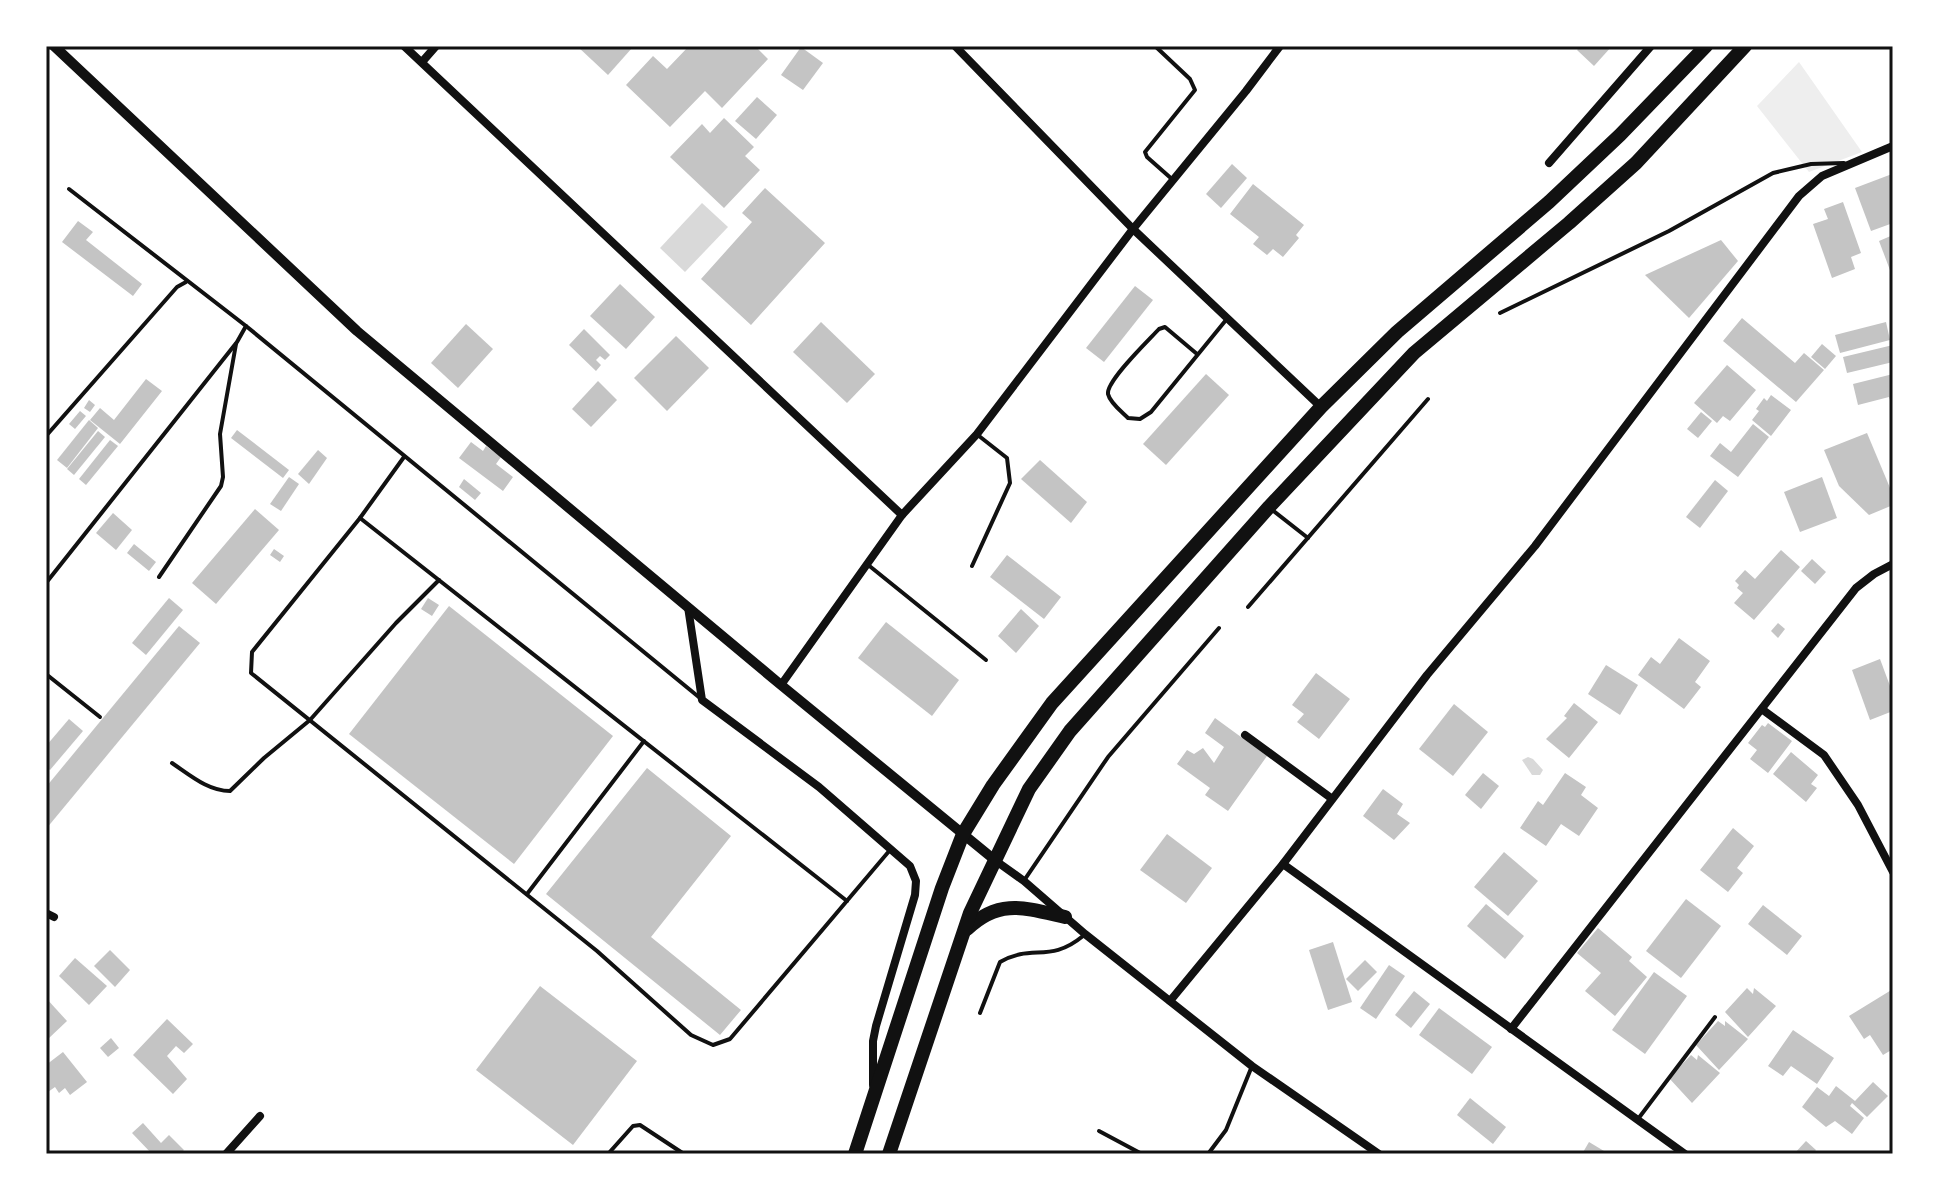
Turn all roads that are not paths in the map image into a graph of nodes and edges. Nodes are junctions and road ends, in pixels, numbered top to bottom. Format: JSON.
{"nodes":[{"id":1,"x":54,"y":46,"type":"edge"},
{"id":2,"x":404,"y":46,"type":"edge"},
{"id":3,"x":436,"y":46,"type":"edge"},
{"id":4,"x":955,"y":46,"type":"edge"},
{"id":5,"x":1155,"y":46,"type":"edge"},
{"id":6,"x":1280,"y":46,"type":"edge"},
{"id":7,"x":1651,"y":46,"type":"edge"},
{"id":8,"x":1706,"y":46,"type":"edge"},
{"id":9,"x":1745,"y":46,"type":"edge"},
{"id":10,"x":422,"y":62,"type":"junction"},
{"id":11,"x":1893,"y":146,"type":"edge"},
{"id":12,"x":1549,"y":163,"type":"dead end"},
{"id":13,"x":1851,"y":163,"type":"junction"},
{"id":14,"x":1173,"y":180,"type":"junction"},
{"id":15,"x":69,"y":189,"type":"dead end"},
{"id":16,"x":1133,"y":229,"type":"junction"},
{"id":17,"x":188,"y":282,"type":"junction"},
{"id":18,"x":1500,"y":313,"type":"dead end"},
{"id":19,"x":1227,"y":318,"type":"junction"},
{"id":20,"x":246,"y":326,"type":"junction"},
{"id":21,"x":237,"y":342,"type":"junction"},
{"id":22,"x":1197,"y":354,"type":"junction"},
{"id":23,"x":1428,"y":399,"type":"dead end"},
{"id":24,"x":1321,"y":407,"type":"junction"},
{"id":25,"x":977,"y":434,"type":"junction"},
{"id":26,"x":46,"y":436,"type":"edge"},
{"id":27,"x":404,"y":457,"type":"junction"},
{"id":28,"x":1269,"y":507,"type":"junction"},
{"id":29,"x":902,"y":515,"type":"junction"},
{"id":30,"x":360,"y":518,"type":"junction"},
{"id":31,"x":1308,"y":538,"type":"junction"},
{"id":32,"x":867,"y":564,"type":"junction"},
{"id":33,"x":1893,"y":564,"type":"edge"},
{"id":34,"x":972,"y":566,"type":"dead end"},
{"id":35,"x":159,"y":577,"type":"dead end"},
{"id":36,"x":439,"y":580,"type":"junction"},
{"id":37,"x":46,"y":583,"type":"edge"},
{"id":38,"x":688,"y":607,"type":"junction"},
{"id":39,"x":1248,"y":607,"type":"dead end"},
{"id":40,"x":1219,"y":628,"type":"dead end"},
{"id":41,"x":986,"y":660,"type":"dead end"},
{"id":42,"x":46,"y":674,"type":"edge"},
{"id":43,"x":781,"y":685,"type":"junction"},
{"id":44,"x":702,"y":700,"type":"junction"},
{"id":45,"x":1763,"y":710,"type":"junction"},
{"id":46,"x":100,"y":717,"type":"dead end"},
{"id":47,"x":310,"y":720,"type":"junction"},
{"id":48,"x":1245,"y":735,"type":"dead end"},
{"id":49,"x":644,"y":741,"type":"junction"},
{"id":50,"x":172,"y":763,"type":"dead end"},
{"id":51,"x":1331,"y":798,"type":"junction"},
{"id":52,"x":963,"y":834,"type":"junction"},
{"id":53,"x":890,"y":850,"type":"junction"},
{"id":54,"x":996,"y":861,"type":"junction"},
{"id":55,"x":1283,"y":864,"type":"junction"},
{"id":56,"x":1893,"y":872,"type":"edge"},
{"id":57,"x":1024,"y":881,"type":"junction"},
{"id":58,"x":527,"y":894,"type":"junction"},
{"id":59,"x":847,"y":901,"type":"junction"},
{"id":60,"x":1065,"y":917,"type":"junction"},
{"id":61,"x":964,"y":932,"type":"junction"},
{"id":62,"x":1085,"y":934,"type":"junction"},
{"id":63,"x":1170,"y":1001,"type":"junction"},
{"id":64,"x":980,"y":1013,"type":"dead end"},
{"id":65,"x":1715,"y":1017,"type":"dead end"},
{"id":66,"x":1511,"y":1029,"type":"junction"},
{"id":67,"x":1252,"y":1066,"type":"junction"},
{"id":68,"x":873,"y":1097,"type":"junction"},
{"id":69,"x":260,"y":1116,"type":"dead end"},
{"id":70,"x":1638,"y":1119,"type":"junction"},
{"id":71,"x":1099,"y":1131,"type":"dead end"},
{"id":72,"x":226,"y":1154,"type":"edge"},
{"id":73,"x":608,"y":1154,"type":"edge"},
{"id":74,"x":684,"y":1154,"type":"edge"},
{"id":75,"x":855,"y":1154,"type":"edge"},
{"id":76,"x":889,"y":1154,"type":"edge"},
{"id":77,"x":1142,"y":1154,"type":"edge"},
{"id":78,"x":1208,"y":1154,"type":"edge"},
{"id":79,"x":1379,"y":1154,"type":"edge"},
{"id":80,"x":1685,"y":1154,"type":"edge"}],
"edges":[{"from":1,"to":38,"type":"street"},
{"from":2,"to":10,"type":"street"},
{"from":3,"to":10,"type":"street"},
{"from":4,"to":16,"type":"street"},
{"from":5,"to":14,"type":"lane"},
{"from":6,"to":14,"type":"street"},
{"from":7,"to":12,"type":"street"},
{"from":8,"to":24,"type":"main road"},
{"from":9,"to":28,"type":"main road"},
{"from":10,"to":29,"type":"street"},
{"from":11,"to":13,"type":"street"},
{"from":13,"to":18,"type":"lane"},
{"from":13,"to":51,"type":"street"},
{"from":14,"to":16,"type":"street"},
{"from":15,"to":17,"type":"lane"},
{"from":16,"to":19,"type":"street"},
{"from":16,"to":25,"type":"street"},
{"from":17,"to":20,"type":"lane"},
{"from":17,"to":26,"type":"lane"},
{"from":19,"to":22,"type":"lane"},
{"from":19,"to":24,"type":"street"},
{"from":20,"to":21,"type":"lane"},
{"from":20,"to":27,"type":"lane"},
{"from":21,"to":35,"type":"lane"},
{"from":21,"to":37,"type":"lane"},
{"from":22,"to":22,"type":"lane"},
{"from":23,"to":31,"type":"lane"},
{"from":24,"to":52,"type":"main road"},
{"from":25,"to":29,"type":"street"},
{"from":25,"to":34,"type":"lane"},
{"from":27,"to":30,"type":"lane"},
{"from":27,"to":44,"type":"lane"},
{"from":28,"to":31,"type":"lane"},
{"from":28,"to":54,"type":"main road"},
{"from":29,"to":32,"type":"street"},
{"from":30,"to":36,"type":"lane"},
{"from":30,"to":47,"type":"lane"},
{"from":31,"to":39,"type":"lane"},
{"from":32,"to":41,"type":"lane"},
{"from":32,"to":43,"type":"street"},
{"from":33,"to":45,"type":"street"},
{"from":36,"to":47,"type":"lane"},
{"from":36,"to":49,"type":"lane"},
{"from":38,"to":43,"type":"street"},
{"from":38,"to":44,"type":"street"},
{"from":40,"to":57,"type":"lane"},
{"from":42,"to":46,"type":"lane"},
{"from":43,"to":52,"type":"street"},
{"from":44,"to":53,"type":"street"},
{"from":45,"to":56,"type":"street"},
{"from":45,"to":66,"type":"street"},
{"from":47,"to":50,"type":"lane"},
{"from":47,"to":58,"type":"lane"},
{"from":48,"to":51,"type":"street"},
{"from":49,"to":58,"type":"lane"},
{"from":49,"to":59,"type":"lane"},
{"from":51,"to":55,"type":"street"},
{"from":52,"to":54,"type":"street"},
{"from":52,"to":68,"type":"main road"},
{"from":53,"to":59,"type":"lane"},
{"from":53,"to":68,"type":"street"},
{"from":54,"to":57,"type":"street"},
{"from":54,"to":61,"type":"main road"},
{"from":55,"to":63,"type":"street"},
{"from":55,"to":66,"type":"street"},
{"from":57,"to":60,"type":"street"},
{"from":58,"to":59,"type":"lane"},
{"from":60,"to":61,"type":"main road"},
{"from":60,"to":62,"type":"street"},
{"from":61,"to":76,"type":"main road"},
{"from":62,"to":63,"type":"street"},
{"from":62,"to":64,"type":"lane"},
{"from":63,"to":67,"type":"street"},
{"from":65,"to":70,"type":"lane"},
{"from":66,"to":70,"type":"street"},
{"from":67,"to":78,"type":"lane"},
{"from":67,"to":79,"type":"street"},
{"from":68,"to":75,"type":"main road"},
{"from":69,"to":72,"type":"street"},
{"from":70,"to":80,"type":"street"},
{"from":71,"to":77,"type":"lane"},
{"from":73,"to":74,"type":"lane"}]}
